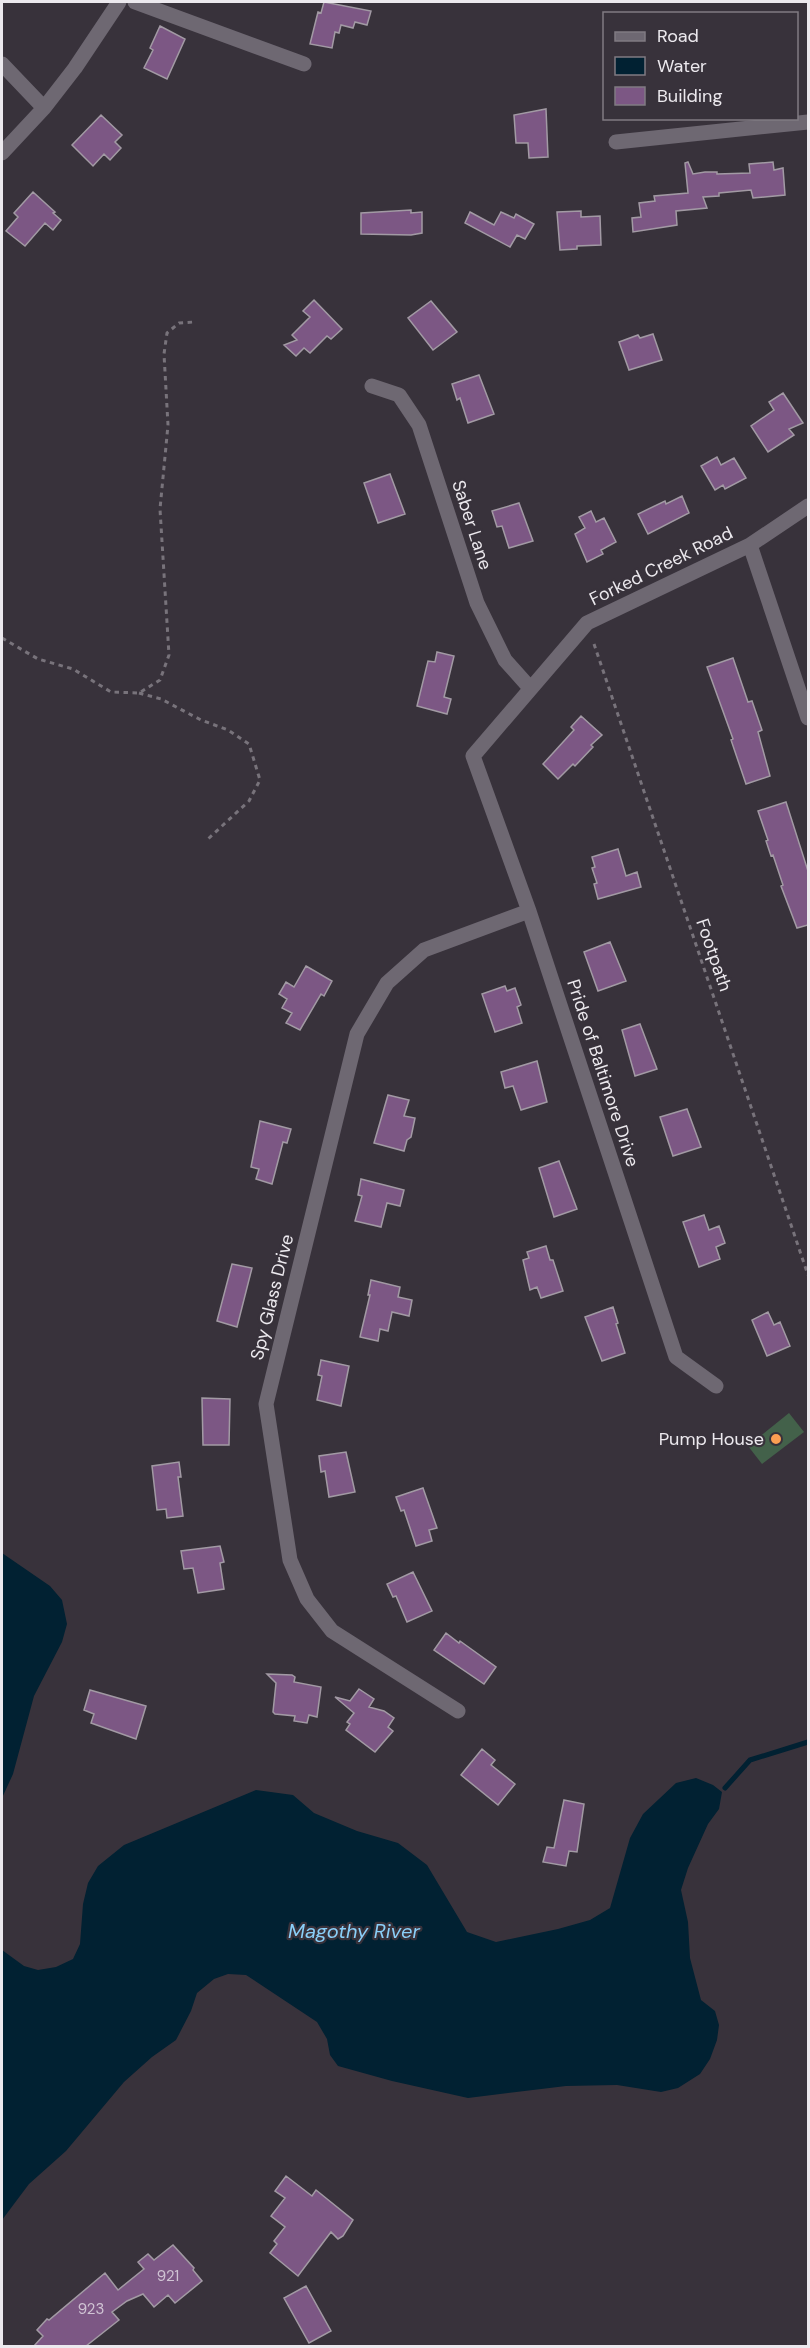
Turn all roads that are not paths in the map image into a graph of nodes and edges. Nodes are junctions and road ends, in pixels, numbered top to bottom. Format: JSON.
{"nodes":[{"id":1,"x":119,"y":2,"type":"edge"},
{"id":2,"x":135,"y":2,"type":"edge"},
{"id":3,"x":2,"y":64,"type":"edge"},
{"id":4,"x":304,"y":64,"type":"dead end"},
{"id":5,"x":44,"y":108,"type":"junction"},
{"id":6,"x":808,"y":122,"type":"edge"},
{"id":7,"x":616,"y":142,"type":"dead end"},
{"id":8,"x":2,"y":153,"type":"edge"},
{"id":9,"x":372,"y":387,"type":"dead end"},
{"id":10,"x":808,"y":506,"type":"edge"},
{"id":11,"x":750,"y":545,"type":"junction"},
{"id":12,"x":530,"y":688,"type":"junction"},
{"id":13,"x":808,"y":718,"type":"edge"},
{"id":14,"x":472,"y":756,"type":"joint"},
{"id":15,"x":529,"y":911,"type":"junction"},
{"id":16,"x":716,"y":1386,"type":"dead end"},
{"id":17,"x":458,"y":1711,"type":"dead end"}],
"edges":[{"from":1,"to":5,"type":"street"},
{"from":2,"to":4,"type":"street"},
{"from":3,"to":5,"type":"street"},
{"from":5,"to":8,"type":"street"},
{"from":6,"to":7,"type":"street"},
{"from":9,"to":12,"type":"street","name":"Saber Lane"},
{"from":10,"to":11,"type":"street","name":"Forked Creek Road"},
{"from":11,"to":12,"type":"street","name":"Forked Creek Road"},
{"from":11,"to":13,"type":"street"},
{"from":12,"to":14,"type":"street","name":"Forked Creek Road"},
{"from":14,"to":15,"type":"street","name":"Pride of Baltimore Drive"},
{"from":15,"to":16,"type":"street","name":"Pride of Baltimore Drive"},
{"from":15,"to":17,"type":"street","name":"Spy Glass Drive"}]}
